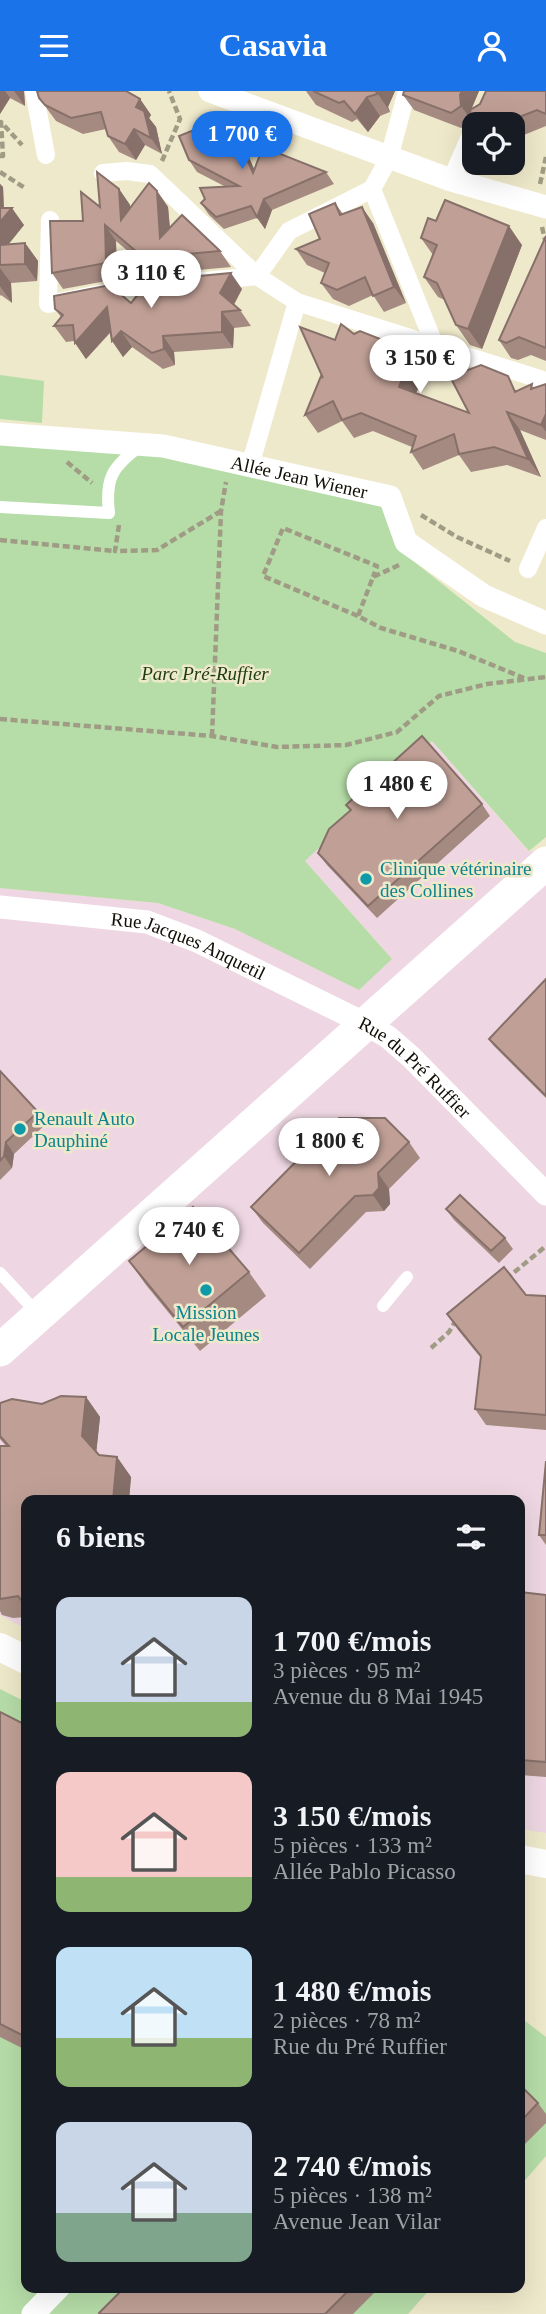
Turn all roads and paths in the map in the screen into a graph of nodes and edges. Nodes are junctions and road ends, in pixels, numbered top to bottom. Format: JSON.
{"nodes":[{"id":1,"x":34,"y":91,"type":"edge"},
{"id":2,"x":169,"y":91,"type":"edge"},
{"id":3,"x":407,"y":91,"type":"edge"},
{"id":4,"x":220,"y":93,"type":"edge"},
{"id":5,"x":0,"y":122,"type":"edge"},
{"id":6,"x":25,"y":149,"type":"dead end"},
{"id":7,"x":46,"y":155,"type":"dead end"},
{"id":8,"x":462,"y":155,"type":"edge"},
{"id":9,"x":0,"y":156,"type":"edge"},
{"id":10,"x":546,"y":157,"type":"edge"},
{"id":11,"x":389,"y":158,"type":"junction"},
{"id":12,"x":544,"y":165,"type":"dead end"},
{"id":13,"x":0,"y":172,"type":"edge"},
{"id":14,"x":103,"y":173,"type":"edge"},
{"id":15,"x":150,"y":174,"type":"junction"},
{"id":16,"x":451,"y":180,"type":"junction"},
{"id":17,"x":25,"y":188,"type":"dead end"},
{"id":18,"x":372,"y":189,"type":"junction"},
{"id":19,"x":546,"y":207,"type":"edge"},
{"id":20,"x":50,"y":220,"type":"edge"},
{"id":21,"x":257,"y":276,"type":"junction"},
{"id":22,"x":297,"y":302,"type":"junction"},
{"id":23,"x":435,"y":346,"type":"junction"},
{"id":24,"x":546,"y":380,"type":"edge"},
{"id":25,"x":0,"y":434,"type":"edge"},
{"id":26,"x":142,"y":445,"type":"junction"},
{"id":27,"x":240,"y":463,"type":"junction"},
{"id":28,"x":390,"y":497,"type":"junction"},
{"id":29,"x":0,"y":507,"type":"edge"},
{"id":30,"x":221,"y":511,"type":"junction"},
{"id":31,"x":109,"y":513,"type":"junction"},
{"id":32,"x":546,"y":528,"type":"edge"},
{"id":33,"x":0,"y":540,"type":"edge"},
{"id":34,"x":417,"y":550,"type":"junction"},
{"id":35,"x":115,"y":551,"type":"junction"},
{"id":36,"x":528,"y":569,"type":"joint"},
{"id":37,"x":373,"y":577,"type":"junction"},
{"id":38,"x":358,"y":616,"type":"junction"},
{"id":39,"x":546,"y":623,"type":"edge"},
{"id":40,"x":546,"y":677,"type":"edge"},
{"id":41,"x":528,"y":679,"type":"junction"},
{"id":42,"x":0,"y":719,"type":"edge"},
{"id":43,"x":212,"y":736,"type":"junction"},
{"id":44,"x":546,"y":863,"type":"edge"},
{"id":45,"x":0,"y":907,"type":"edge"},
{"id":46,"x":366,"y":1024,"type":"junction"},
{"id":47,"x":546,"y":1194,"type":"edge"},
{"id":48,"x":546,"y":1246,"type":"edge"},
{"id":49,"x":0,"y":1273,"type":"edge"},
{"id":50,"x":407,"y":1277,"type":"dead end"},
{"id":51,"x":505,"y":1280,"type":"edge"},
{"id":52,"x":383,"y":1306,"type":"dead end"},
{"id":53,"x":463,"y":1314,"type":"edge"},
{"id":54,"x":39,"y":1315,"type":"junction"},
{"id":55,"x":431,"y":1348,"type":"dead end"},
{"id":56,"x":0,"y":1350,"type":"edge"},
{"id":57,"x":0,"y":1647,"type":"edge"},
{"id":58,"x":21,"y":1658,"type":"edge"},
{"id":59,"x":525,"y":1860,"type":"edge"},
{"id":60,"x":546,"y":1864,"type":"edge"},
{"id":61,"x":53,"y":2293,"type":"edge"},
{"id":62,"x":33,"y":2314,"type":"edge"}],
"edges":[{"from":1,"to":7,"type":"street"},
{"from":2,"to":15,"type":"path"},
{"from":3,"to":11,"type":"street"},
{"from":4,"to":11,"type":"street"},
{"from":5,"to":6,"type":"path"},
{"from":5,"to":9,"type":"path"},
{"from":8,"to":16,"type":"street"},
{"from":10,"to":12,"type":"path"},
{"from":11,"to":16,"type":"street"},
{"from":11,"to":18,"type":"street"},
{"from":13,"to":17,"type":"path"},
{"from":14,"to":15,"type":"street"},
{"from":15,"to":21,"type":"street"},
{"from":16,"to":19,"type":"street"},
{"from":18,"to":21,"type":"street"},
{"from":18,"to":23,"type":"street"},
{"from":20,"to":21,"type":"street"},
{"from":21,"to":22,"type":"street"},
{"from":22,"to":23,"type":"street"},
{"from":22,"to":27,"type":"street"},
{"from":23,"to":24,"type":"street"},
{"from":25,"to":26,"type":"street","name":"Allée Jean Wiener"},
{"from":26,"to":27,"type":"street","name":"Allée Jean Wiener"},
{"from":26,"to":31,"type":"lane"},
{"from":27,"to":28,"type":"street","name":"Allée Jean Wiener"},
{"from":27,"to":30,"type":"path"},
{"from":28,"to":34,"type":"street","name":"Allée Jean Wiener"},
{"from":28,"to":36,"type":"path"},
{"from":29,"to":31,"type":"lane"},
{"from":30,"to":35,"type":"path"},
{"from":30,"to":43,"type":"path"},
{"from":31,"to":35,"type":"path"},
{"from":32,"to":36,"type":"street"},
{"from":33,"to":35,"type":"path"},
{"from":34,"to":37,"type":"path"},
{"from":34,"to":39,"type":"street","name":"Allée Jean Wiener"},
{"from":37,"to":38,"type":"path"},
{"from":37,"to":38,"type":"path"},
{"from":38,"to":41,"type":"path"},
{"from":40,"to":41,"type":"path"},
{"from":41,"to":43,"type":"path"},
{"from":42,"to":43,"type":"path"},
{"from":44,"to":46,"type":"main road","name":"Rue du Pré Ruffier"},
{"from":45,"to":46,"type":"street","name":"Rue Jacques Anquetil"},
{"from":46,"to":47,"type":"street","name":"Rue du Pré Ruffier"},
{"from":46,"to":54,"type":"main road"},
{"from":48,"to":51,"type":"path"},
{"from":49,"to":54,"type":"lane"},
{"from":50,"to":52,"type":"lane"},
{"from":53,"to":55,"type":"path"},
{"from":54,"to":56,"type":"main road"},
{"from":57,"to":58,"type":"street"},
{"from":59,"to":60,"type":"street"},
{"from":61,"to":62,"type":"street"}]}
